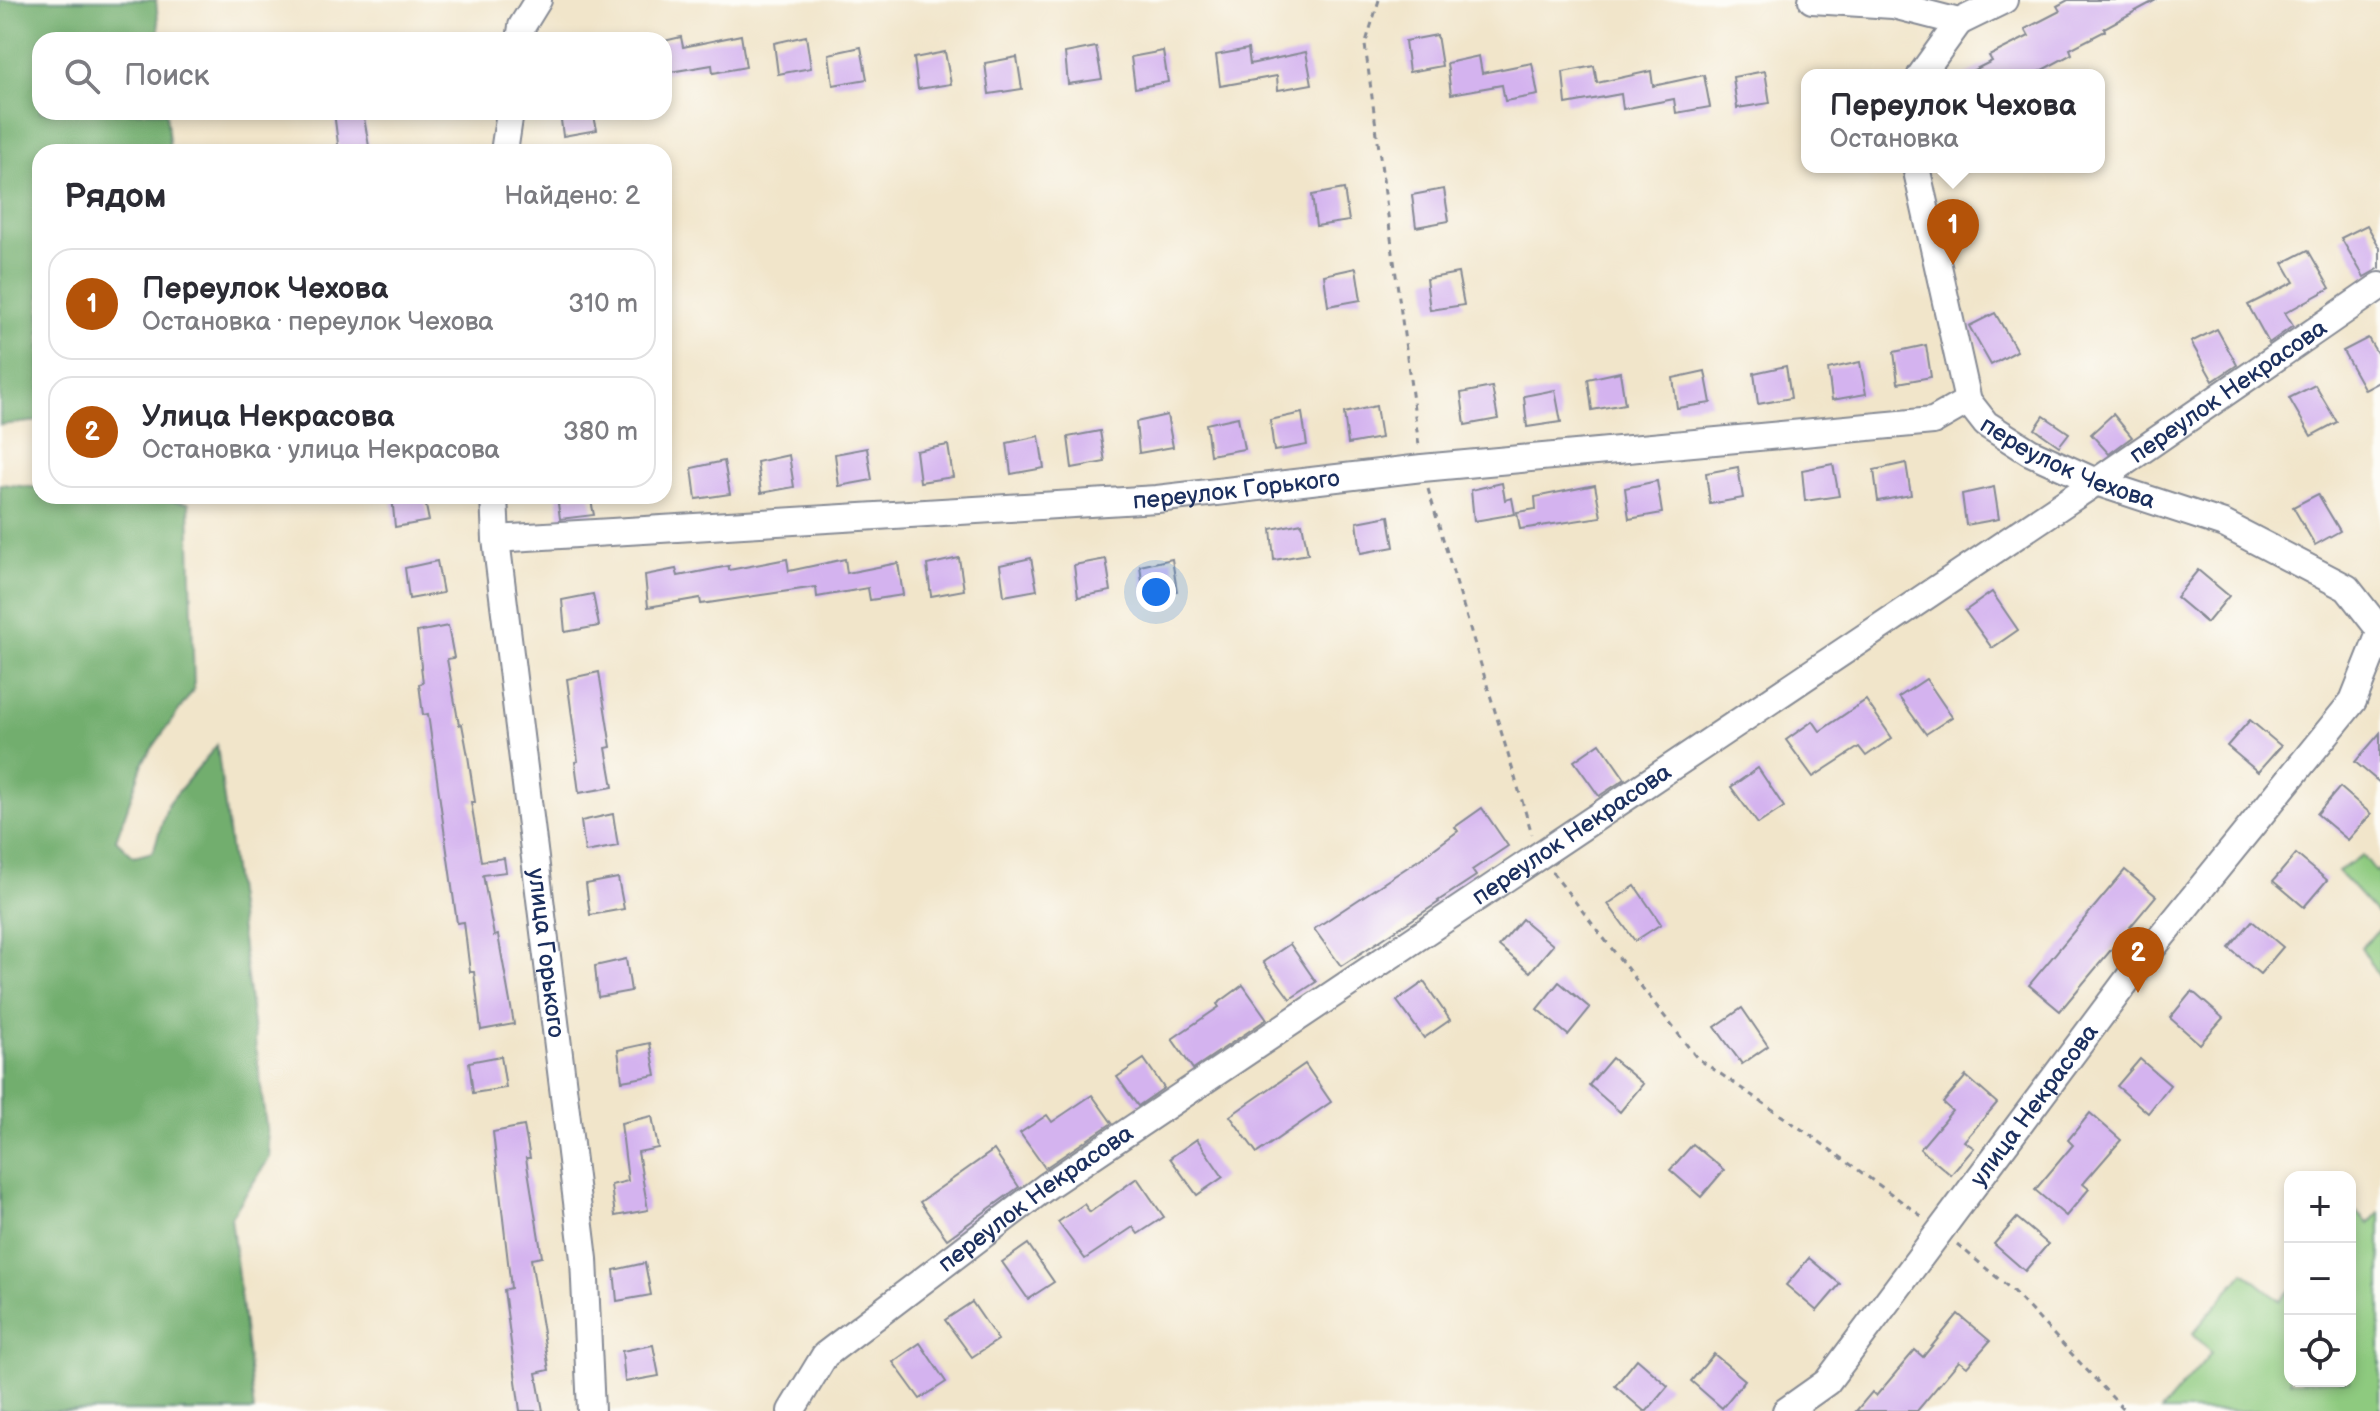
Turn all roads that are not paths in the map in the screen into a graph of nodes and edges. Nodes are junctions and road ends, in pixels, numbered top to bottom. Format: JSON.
{"nodes":[{"id":1,"x":538,"y":0,"type":"edge"},
{"id":2,"x":1812,"y":0,"type":"edge"},
{"id":3,"x":2004,"y":0,"type":"edge"},
{"id":4,"x":1959,"y":22,"type":"junction"},
{"id":5,"x":521,"y":32,"type":"edge"},
{"id":6,"x":1925,"y":69,"type":"edge"},
{"id":7,"x":509,"y":120,"type":"edge"},
{"id":8,"x":505,"y":144,"type":"edge"},
{"id":9,"x":1917,"y":173,"type":"edge"},
{"id":10,"x":2380,"y":286,"type":"edge"},
{"id":11,"x":1968,"y":401,"type":"junction"},
{"id":12,"x":2096,"y":482,"type":"junction"},
{"id":13,"x":494,"y":504,"type":"edge"},
{"id":14,"x":496,"y":539,"type":"junction"},
{"id":15,"x":2380,"y":632,"type":"edge"},
{"id":16,"x":591,"y":1411,"type":"edge"},
{"id":17,"x":791,"y":1411,"type":"edge"},
{"id":18,"x":1786,"y":1411,"type":"edge"}],
"edges":[{"from":1,"to":5,"type":"street"},
{"from":2,"to":4,"type":"street"},
{"from":3,"to":4,"type":"street"},
{"from":4,"to":6,"type":"street"},
{"from":7,"to":8,"type":"street"},
{"from":9,"to":11,"type":"street","name":"переулок Чехова"},
{"from":10,"to":12,"type":"street","name":"переулок Некрасова"},
{"from":11,"to":12,"type":"street","name":"переулок Чехова"},
{"from":11,"to":14,"type":"street","name":"переулок Горького"},
{"from":12,"to":15,"type":"street","name":"переулок Чехова"},
{"from":12,"to":17,"type":"street","name":"переулок Некрасова"},
{"from":13,"to":14,"type":"street","name":"улица Горького"},
{"from":14,"to":16,"type":"street","name":"улица Горького"},
{"from":15,"to":18,"type":"street","name":"улица Некрасова"}]}
